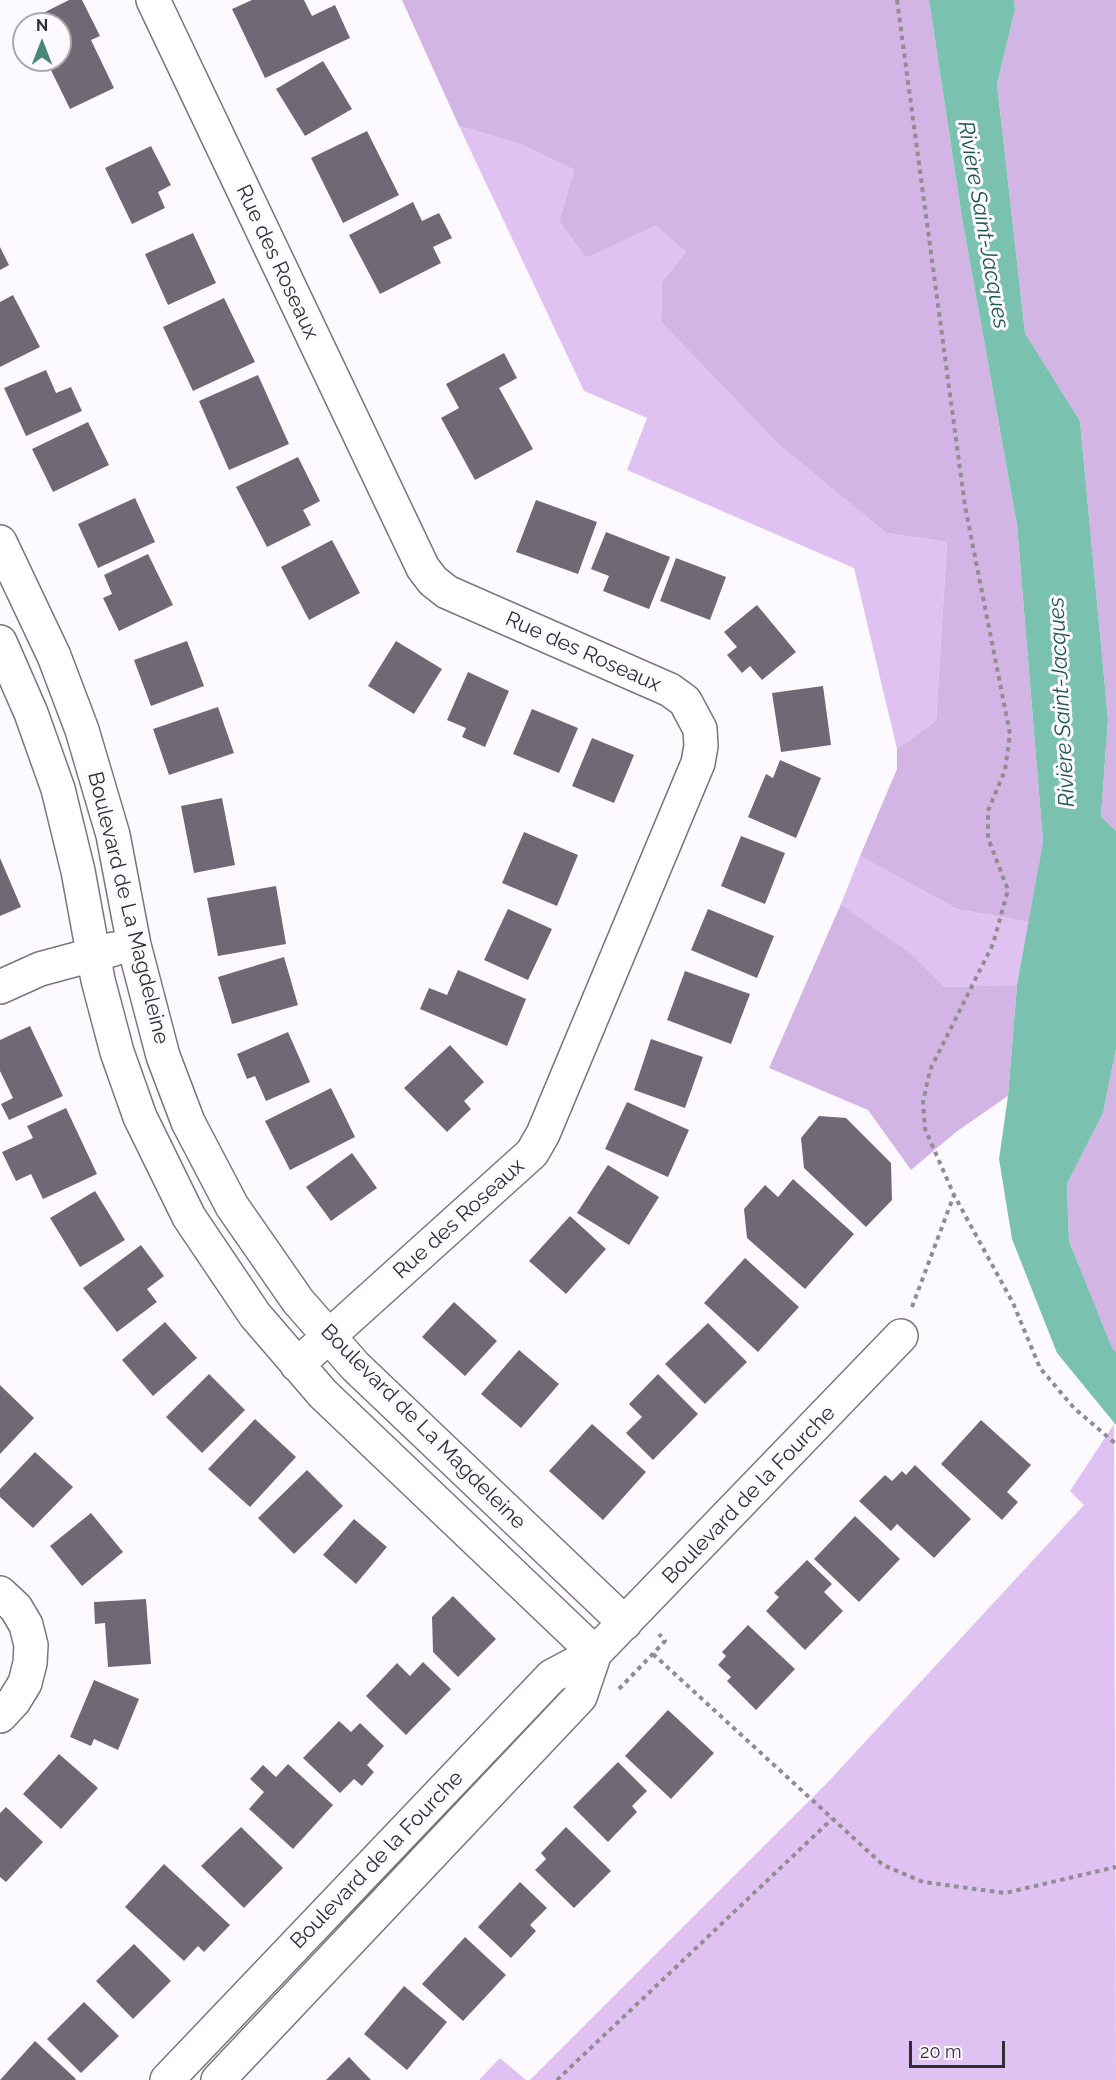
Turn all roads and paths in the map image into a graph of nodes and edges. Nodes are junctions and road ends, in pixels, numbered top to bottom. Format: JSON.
{"nodes":[{"id":1,"x":153,"y":0,"type":"edge"},
{"id":2,"x":897,"y":0,"type":"edge"},
{"id":3,"x":0,"y":542,"type":"edge"},
{"id":4,"x":8,"y":577,"type":"edge"},
{"id":5,"x":0,"y":642,"type":"edge"},
{"id":6,"x":134,"y":945,"type":"junction"},
{"id":7,"x":92,"y":954,"type":"junction"},
{"id":8,"x":0,"y":987,"type":"edge"},
{"id":9,"x":954,"y":1194,"type":"junction"},
{"id":10,"x":901,"y":1336,"type":"joint"},
{"id":11,"x":330,"y":1337,"type":"junction"},
{"id":12,"x":297,"y":1365,"type":"junction"},
{"id":13,"x":1116,"y":1444,"type":"edge"},
{"id":14,"x":0,"y":1593,"type":"edge"},
{"id":15,"x":625,"y":1623,"type":"junction"},
{"id":16,"x":659,"y":1634,"type":"dead end"},
{"id":17,"x":596,"y":1653,"type":"junction"},
{"id":18,"x":652,"y":1654,"type":"junction"},
{"id":19,"x":616,"y":1692,"type":"dead end"},
{"id":20,"x":0,"y":1716,"type":"edge"},
{"id":21,"x":832,"y":1819,"type":"junction"},
{"id":22,"x":1116,"y":1867,"type":"edge"},
{"id":23,"x":167,"y":2080,"type":"edge"},
{"id":24,"x":218,"y":2080,"type":"edge"},
{"id":25,"x":557,"y":2080,"type":"edge"}],
"edges":[{"from":1,"to":11,"type":"street","name":"Rue des Roseaux"},
{"from":2,"to":9,"type":"path"},
{"from":3,"to":4,"type":"street","name":"Boulevard de La Magdeleine"},
{"from":4,"to":6,"type":"street","name":"Boulevard de La Magdeleine"},
{"from":5,"to":7,"type":"street","name":"Boulevard de La Magdeleine"},
{"from":6,"to":7,"type":"street"},
{"from":6,"to":11,"type":"street","name":"Boulevard de La Magdeleine"},
{"from":7,"to":8,"type":"street"},
{"from":7,"to":12,"type":"street","name":"Boulevard de La Magdeleine"},
{"from":9,"to":10,"type":"path"},
{"from":9,"to":13,"type":"path"},
{"from":10,"to":15,"type":"street","name":"Boulevard de la Fourche"},
{"from":11,"to":12,"type":"street","name":"Rue des Roseaux"},
{"from":11,"to":15,"type":"street","name":"Boulevard de La Magdeleine"},
{"from":12,"to":17,"type":"street","name":"Boulevard de La Magdeleine"},
{"from":14,"to":20,"type":"street"},
{"from":15,"to":17,"type":"street","name":"Boulevard de la Fourche"},
{"from":16,"to":18,"type":"path"},
{"from":17,"to":23,"type":"street","name":"Boulevard de la Fourche"},
{"from":17,"to":24,"type":"street","name":"Boulevard de la Fourche"},
{"from":18,"to":19,"type":"path"},
{"from":18,"to":21,"type":"path"},
{"from":21,"to":22,"type":"path"},
{"from":21,"to":25,"type":"path"}]}
